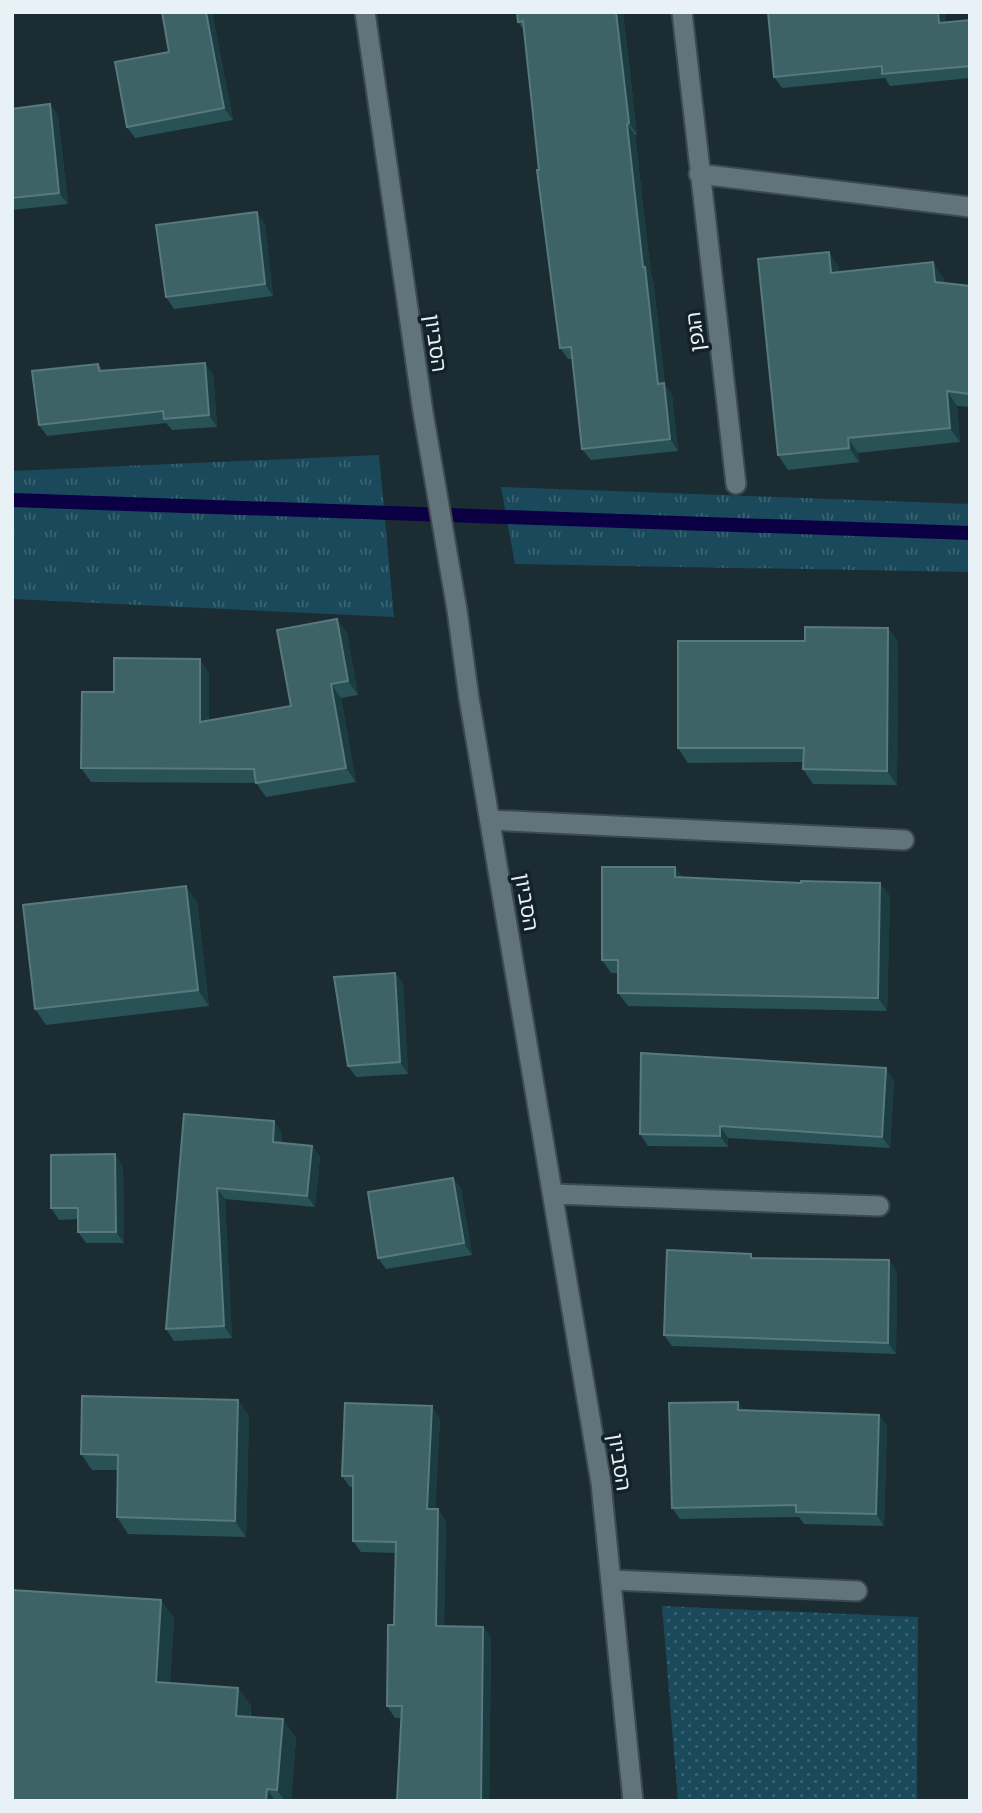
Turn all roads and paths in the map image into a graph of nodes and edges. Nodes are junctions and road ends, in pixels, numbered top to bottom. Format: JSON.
{"nodes":[{"id":1,"x":365,"y":12,"type":"edge"},
{"id":2,"x":682,"y":12,"type":"edge"},
{"id":3,"x":699,"y":174,"type":"junction"},
{"id":4,"x":970,"y":207,"type":"edge"},
{"id":5,"x":736,"y":484,"type":"dead end"},
{"id":6,"x":490,"y":820,"type":"junction"},
{"id":7,"x":904,"y":840,"type":"dead end"},
{"id":8,"x":553,"y":1194,"type":"junction"},
{"id":9,"x":879,"y":1206,"type":"dead end"},
{"id":10,"x":612,"y":1580,"type":"junction"},
{"id":11,"x":857,"y":1591,"type":"dead end"},
{"id":12,"x":633,"y":1801,"type":"edge"}],
"edges":[{"from":1,"to":6,"type":"street","name":"הסביון"},
{"from":2,"to":3,"type":"street","name":"הגפן"},
{"from":3,"to":4,"type":"street"},
{"from":3,"to":5,"type":"street","name":"הגפן"},
{"from":6,"to":7,"type":"street"},
{"from":6,"to":8,"type":"street","name":"הסביון"},
{"from":8,"to":9,"type":"street"},
{"from":8,"to":10,"type":"street","name":"הסביון"},
{"from":10,"to":11,"type":"street"},
{"from":10,"to":12,"type":"street","name":"הסביון"}]}
